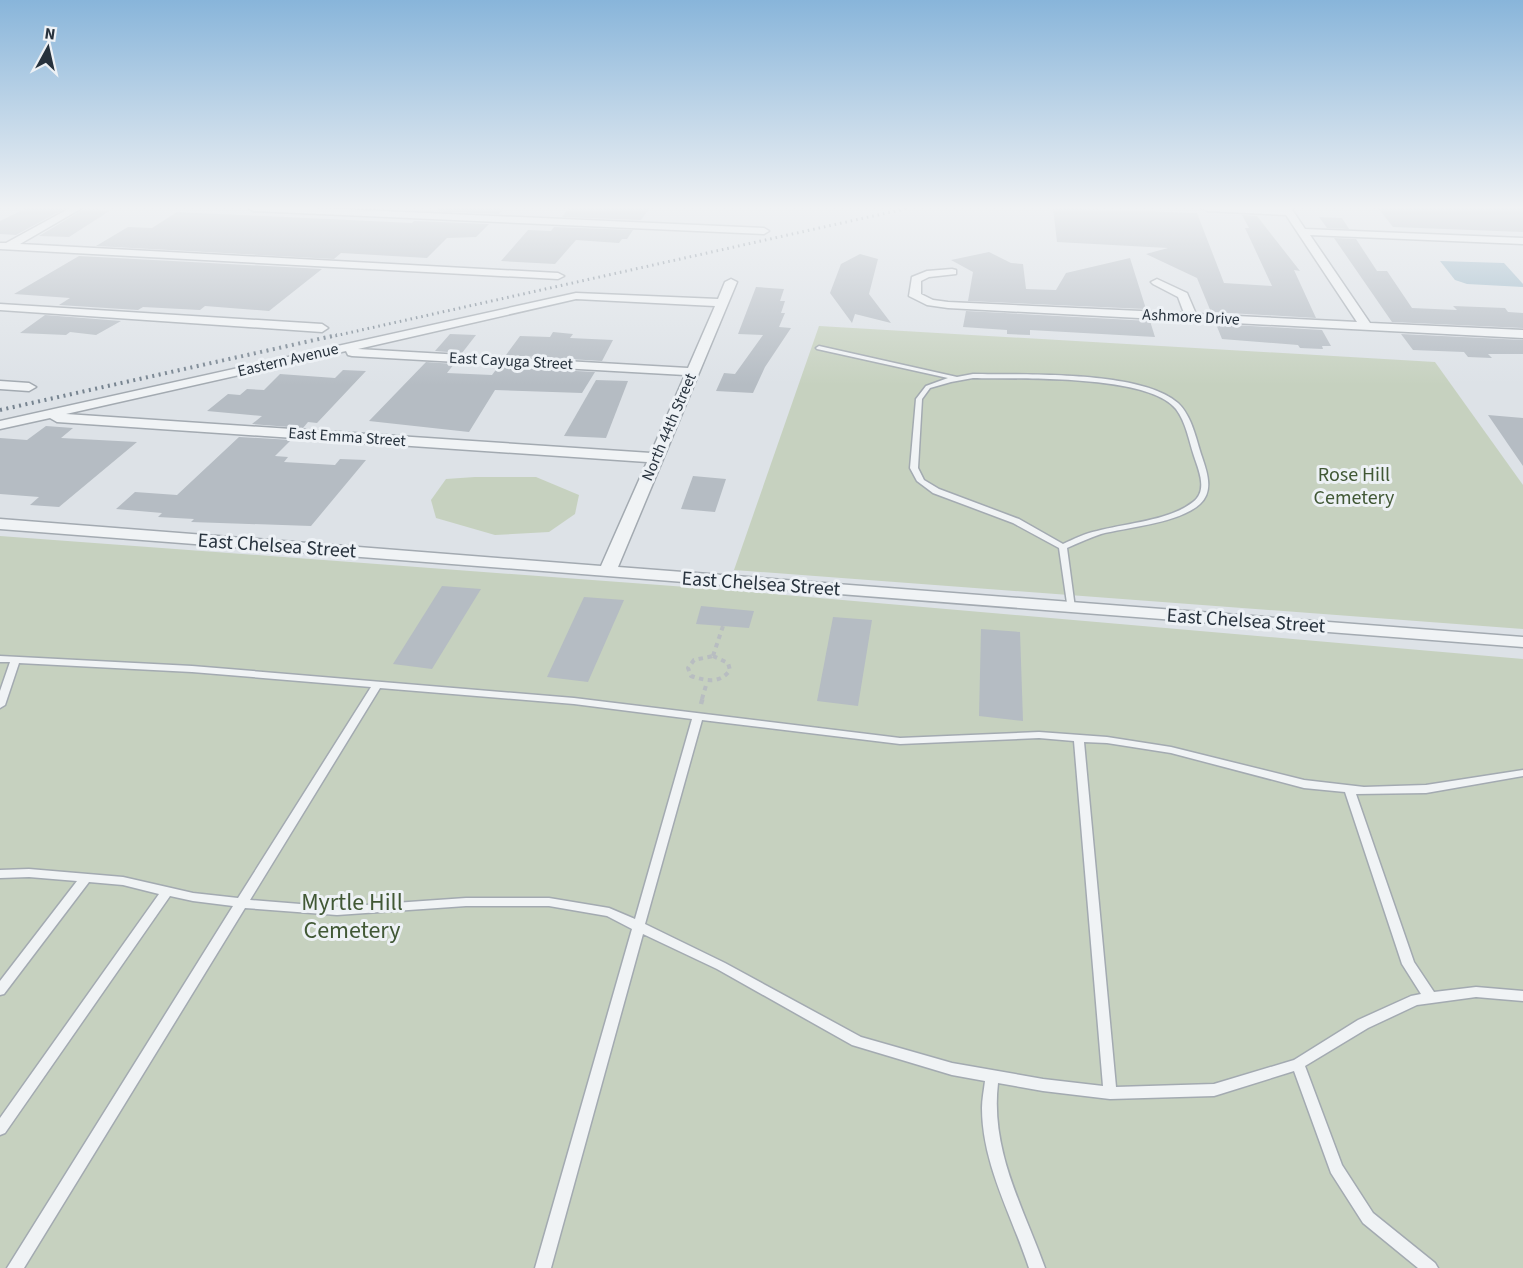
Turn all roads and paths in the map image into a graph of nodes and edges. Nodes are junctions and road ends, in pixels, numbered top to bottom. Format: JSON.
{"nodes":[{"id":1,"x":383,"y":267,"type":"edge"},
{"id":2,"x":1326,"y":267,"type":"edge"},
{"id":3,"x":952,"y":272,"type":"dead end"},
{"id":4,"x":558,"y":276,"type":"dead end"},
{"id":5,"x":731,"y":282,"type":"dead end"},
{"id":6,"x":1157,"y":282,"type":"dead end"},
{"id":7,"x":722,"y":303,"type":"junction"},
{"id":8,"x":0,"y":307,"type":"edge"},
{"id":9,"x":1191,"y":317,"type":"junction"},
{"id":10,"x":1366,"y":327,"type":"junction"},
{"id":11,"x":322,"y":328,"type":"dead end"},
{"id":12,"x":1523,"y":334,"type":"edge"},
{"id":13,"x":819,"y":348,"type":"dead end"},
{"id":14,"x":329,"y":351,"type":"junction"},
{"id":15,"x":693,"y":372,"type":"junction"},
{"id":16,"x":958,"y":379,"type":"junction"},
{"id":17,"x":0,"y":385,"type":"edge"},
{"id":18,"x":29,"y":387,"type":"dead end"},
{"id":19,"x":38,"y":417,"type":"junction"},
{"id":20,"x":0,"y":426,"type":"edge"},
{"id":21,"x":656,"y":458,"type":"junction"},
{"id":22,"x":0,"y":524,"type":"edge"},
{"id":23,"x":1063,"y":547,"type":"junction"},
{"id":24,"x":607,"y":572,"type":"junction"},
{"id":25,"x":1071,"y":608,"type":"junction"},
{"id":26,"x":723,"y":626,"type":"dead end"},
{"id":27,"x":1523,"y":642,"type":"edge"},
{"id":28,"x":712,"y":656,"type":"junction"},
{"id":29,"x":0,"y":659,"type":"edge"},
{"id":30,"x":15,"y":660,"type":"junction"},
{"id":31,"x":707,"y":682,"type":"junction"},
{"id":32,"x":377,"y":684,"type":"junction"},
{"id":33,"x":0,"y":705,"type":"edge"},
{"id":34,"x":698,"y":716,"type":"junction"},
{"id":35,"x":1079,"y":738,"type":"junction"},
{"id":36,"x":1523,"y":773,"type":"edge"},
{"id":37,"x":1349,"y":789,"type":"junction"},
{"id":38,"x":0,"y":874,"type":"edge"},
{"id":39,"x":86,"y":878,"type":"junction"},
{"id":40,"x":167,"y":891,"type":"junction"},
{"id":41,"x":242,"y":903,"type":"junction"},
{"id":42,"x":640,"y":926,"type":"junction"},
{"id":43,"x":0,"y":990,"type":"edge"},
{"id":44,"x":1523,"y":996,"type":"edge"},
{"id":45,"x":1431,"y":998,"type":"junction"},
{"id":46,"x":1298,"y":1064,"type":"junction"},
{"id":47,"x":992,"y":1076,"type":"junction"},
{"id":48,"x":1110,"y":1093,"type":"junction"},
{"id":49,"x":0,"y":1130,"type":"edge"},
{"id":50,"x":15,"y":1268,"type":"edge"},
{"id":51,"x":543,"y":1268,"type":"edge"},
{"id":52,"x":1037,"y":1268,"type":"edge"},
{"id":53,"x":1430,"y":1268,"type":"edge"}],
"edges":[{"from":1,"to":4,"type":"street"},
{"from":2,"to":10,"type":"street"},
{"from":3,"to":9,"type":"street","name":"Ashmore Drive"},
{"from":5,"to":7,"type":"street","name":"North 44th Street"},
{"from":6,"to":9,"type":"street"},
{"from":7,"to":14,"type":"street","name":"Eastern Avenue"},
{"from":7,"to":15,"type":"street","name":"North 44th Street"},
{"from":8,"to":11,"type":"street"},
{"from":9,"to":10,"type":"street","name":"Ashmore Drive"},
{"from":10,"to":12,"type":"street","name":"Ashmore Drive"},
{"from":13,"to":16,"type":"lane"},
{"from":14,"to":15,"type":"street","name":"East Cayuga Street"},
{"from":14,"to":19,"type":"street","name":"Eastern Avenue"},
{"from":15,"to":21,"type":"street","name":"North 44th Street"},
{"from":16,"to":23,"type":"lane"},
{"from":16,"to":23,"type":"lane"},
{"from":17,"to":18,"type":"street"},
{"from":19,"to":20,"type":"street","name":"Eastern Avenue"},
{"from":19,"to":21,"type":"street","name":"East Emma Street"},
{"from":21,"to":24,"type":"street","name":"North 44th Street"},
{"from":22,"to":24,"type":"street","name":"East Chelsea Street"},
{"from":23,"to":25,"type":"lane"},
{"from":24,"to":25,"type":"street","name":"East Chelsea Street"},
{"from":25,"to":27,"type":"street","name":"East Chelsea Street"},
{"from":26,"to":28,"type":"path"},
{"from":28,"to":31,"type":"path"},
{"from":28,"to":31,"type":"path"},
{"from":29,"to":30,"type":"lane"},
{"from":30,"to":32,"type":"lane"},
{"from":30,"to":33,"type":"lane"},
{"from":31,"to":34,"type":"path"},
{"from":32,"to":34,"type":"lane"},
{"from":32,"to":41,"type":"lane"},
{"from":34,"to":35,"type":"lane"},
{"from":34,"to":42,"type":"lane"},
{"from":35,"to":37,"type":"lane"},
{"from":35,"to":48,"type":"lane"},
{"from":36,"to":37,"type":"lane"},
{"from":37,"to":45,"type":"lane"},
{"from":38,"to":39,"type":"lane"},
{"from":39,"to":40,"type":"lane"},
{"from":39,"to":43,"type":"lane"},
{"from":40,"to":41,"type":"lane"},
{"from":40,"to":49,"type":"lane"},
{"from":41,"to":42,"type":"lane"},
{"from":41,"to":50,"type":"lane"},
{"from":42,"to":47,"type":"lane"},
{"from":42,"to":51,"type":"lane"},
{"from":44,"to":45,"type":"lane"},
{"from":45,"to":46,"type":"lane"},
{"from":46,"to":48,"type":"lane"},
{"from":46,"to":53,"type":"lane"},
{"from":47,"to":48,"type":"lane"},
{"from":47,"to":52,"type":"lane"}]}
